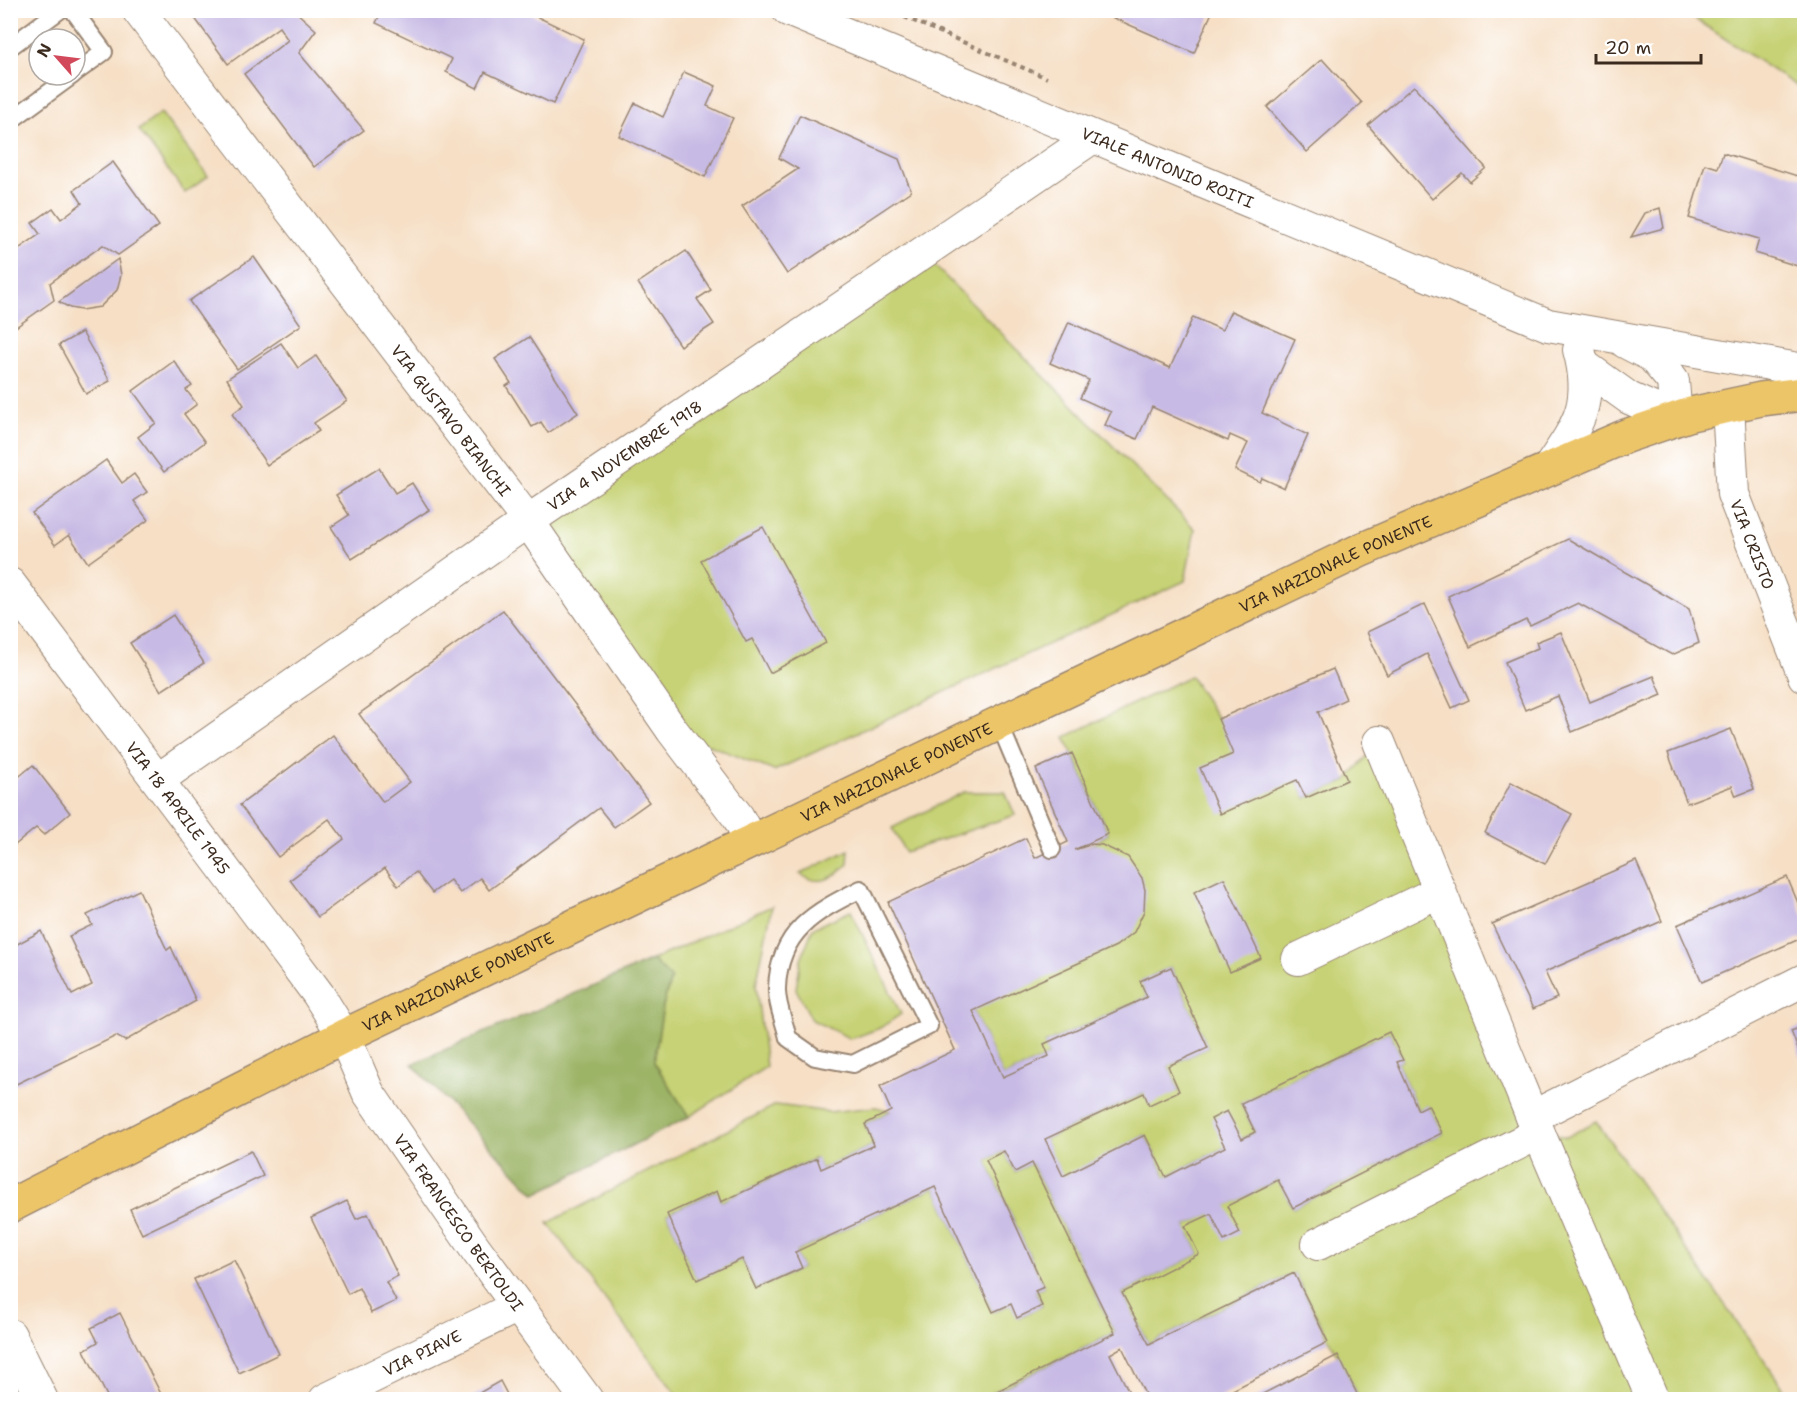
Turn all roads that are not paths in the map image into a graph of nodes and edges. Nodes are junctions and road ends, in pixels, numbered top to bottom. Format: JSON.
{"nodes":[{"id":1,"x":60,"y":10,"type":"edge"},
{"id":2,"x":74,"y":10,"type":"edge"},
{"id":3,"x":138,"y":10,"type":"edge"},
{"id":4,"x":797,"y":12,"type":"edge"},
{"id":5,"x":86,"y":27,"type":"edge"},
{"id":6,"x":87,"y":28,"type":"edge"},
{"id":7,"x":10,"y":47,"type":"edge"},
{"id":8,"x":87,"y":64,"type":"edge"},
{"id":9,"x":56,"y":87,"type":"edge"},
{"id":10,"x":10,"y":121,"type":"edge"},
{"id":11,"x":1093,"y":137,"type":"junction"},
{"id":12,"x":1548,"y":325,"type":"junction"},
{"id":13,"x":1608,"y":334,"type":"junction"},
{"id":14,"x":1583,"y":365,"type":"junction"},
{"id":15,"x":1804,"y":370,"type":"edge"},
{"id":16,"x":1804,"y":394,"type":"edge"},
{"id":17,"x":1728,"y":406,"type":"junction"},
{"id":18,"x":1676,"y":419,"type":"junction"},
{"id":19,"x":1549,"y":468,"type":"junction"},
{"id":20,"x":528,"y":521,"type":"junction"},
{"id":21,"x":10,"y":584,"type":"edge"},
{"id":22,"x":1804,"y":676,"type":"edge"},
{"id":23,"x":999,"y":723,"type":"junction"},
{"id":24,"x":1379,"y":742,"type":"dead end"},
{"id":25,"x":159,"y":779,"type":"junction"},
{"id":26,"x":751,"y":841,"type":"junction"},
{"id":27,"x":1052,"y":849,"type":"dead end"},
{"id":28,"x":1440,"y":891,"type":"junction"},
{"id":29,"x":1298,"y":959,"type":"dead end"},
{"id":30,"x":1804,"y":981,"type":"edge"},
{"id":31,"x":344,"y":1036,"type":"junction"},
{"id":32,"x":815,"y":1057,"type":"joint"},
{"id":33,"x":1536,"y":1125,"type":"junction"},
{"id":34,"x":10,"y":1206,"type":"edge"},
{"id":35,"x":1318,"y":1244,"type":"dead end"},
{"id":36,"x":518,"y":1306,"type":"junction"},
{"id":37,"x":10,"y":1335,"type":"edge"},
{"id":38,"x":42,"y":1400,"type":"edge"},
{"id":39,"x":325,"y":1400,"type":"edge"},
{"id":40,"x":587,"y":1400,"type":"edge"},
{"id":41,"x":1653,"y":1400,"type":"edge"}],
"edges":[{"from":1,"to":7,"type":"lane"},
{"from":2,"to":5,"type":"lane"},
{"from":3,"to":20,"type":"street","name":"VIA GUSTAVO BIANCHI"},
{"from":4,"to":11,"type":"street","name":"VIALE ANTONIO ROITI"},
{"from":6,"to":8,"type":"lane"},
{"from":9,"to":10,"type":"lane"},
{"from":11,"to":12,"type":"street","name":"VIALE ANTONIO ROITI"},
{"from":11,"to":20,"type":"street","name":"VIA 4 NOVEMBRE 1918"},
{"from":12,"to":13,"type":"street","name":"VIALE ANTONIO ROITI"},
{"from":12,"to":14,"type":"street","name":"VIALE ANTONIO ROITI"},
{"from":13,"to":15,"type":"street","name":"VIALE ANTONIO ROITI"},
{"from":13,"to":18,"type":"street","name":"VIALE ANTONIO ROITI"},
{"from":14,"to":18,"type":"street","name":"VIALE ANTONIO ROITI"},
{"from":14,"to":19,"type":"street","name":"VIALE ANTONIO ROITI"},
{"from":16,"to":17,"type":"main road","name":"VIA NAZIONALE PONENTE"},
{"from":17,"to":18,"type":"main road","name":"VIA NAZIONALE PONENTE"},
{"from":17,"to":22,"type":"street","name":"VIA CRISTO"},
{"from":18,"to":19,"type":"main road","name":"VIA NAZIONALE PONENTE"},
{"from":19,"to":23,"type":"main road","name":"VIA NAZIONALE PONENTE"},
{"from":20,"to":25,"type":"street","name":"VIA 4 NOVEMBRE 1918"},
{"from":20,"to":26,"type":"street","name":"VIA GUSTAVO BIANCHI"},
{"from":21,"to":25,"type":"street","name":"VIA 18 APRILE 1945"},
{"from":23,"to":26,"type":"main road","name":"VIA NAZIONALE PONENTE"},
{"from":23,"to":27,"type":"lane"},
{"from":24,"to":28,"type":"street"},
{"from":25,"to":31,"type":"street","name":"VIA 18 APRILE 1945"},
{"from":26,"to":31,"type":"main road","name":"VIA NAZIONALE PONENTE"},
{"from":28,"to":29,"type":"street"},
{"from":28,"to":33,"type":"street"},
{"from":30,"to":33,"type":"street"},
{"from":31,"to":34,"type":"main road","name":"VIA NAZIONALE PONENTE"},
{"from":31,"to":36,"type":"street","name":"VIA FRANCESCO BERTOLDI"},
{"from":32,"to":32,"type":"lane"},
{"from":33,"to":35,"type":"street"},
{"from":33,"to":41,"type":"street"},
{"from":36,"to":39,"type":"street","name":"VIA PIAVE"},
{"from":36,"to":40,"type":"street","name":"VIA FRANCESCO BERTOLDI"},
{"from":37,"to":38,"type":"street"}]}
